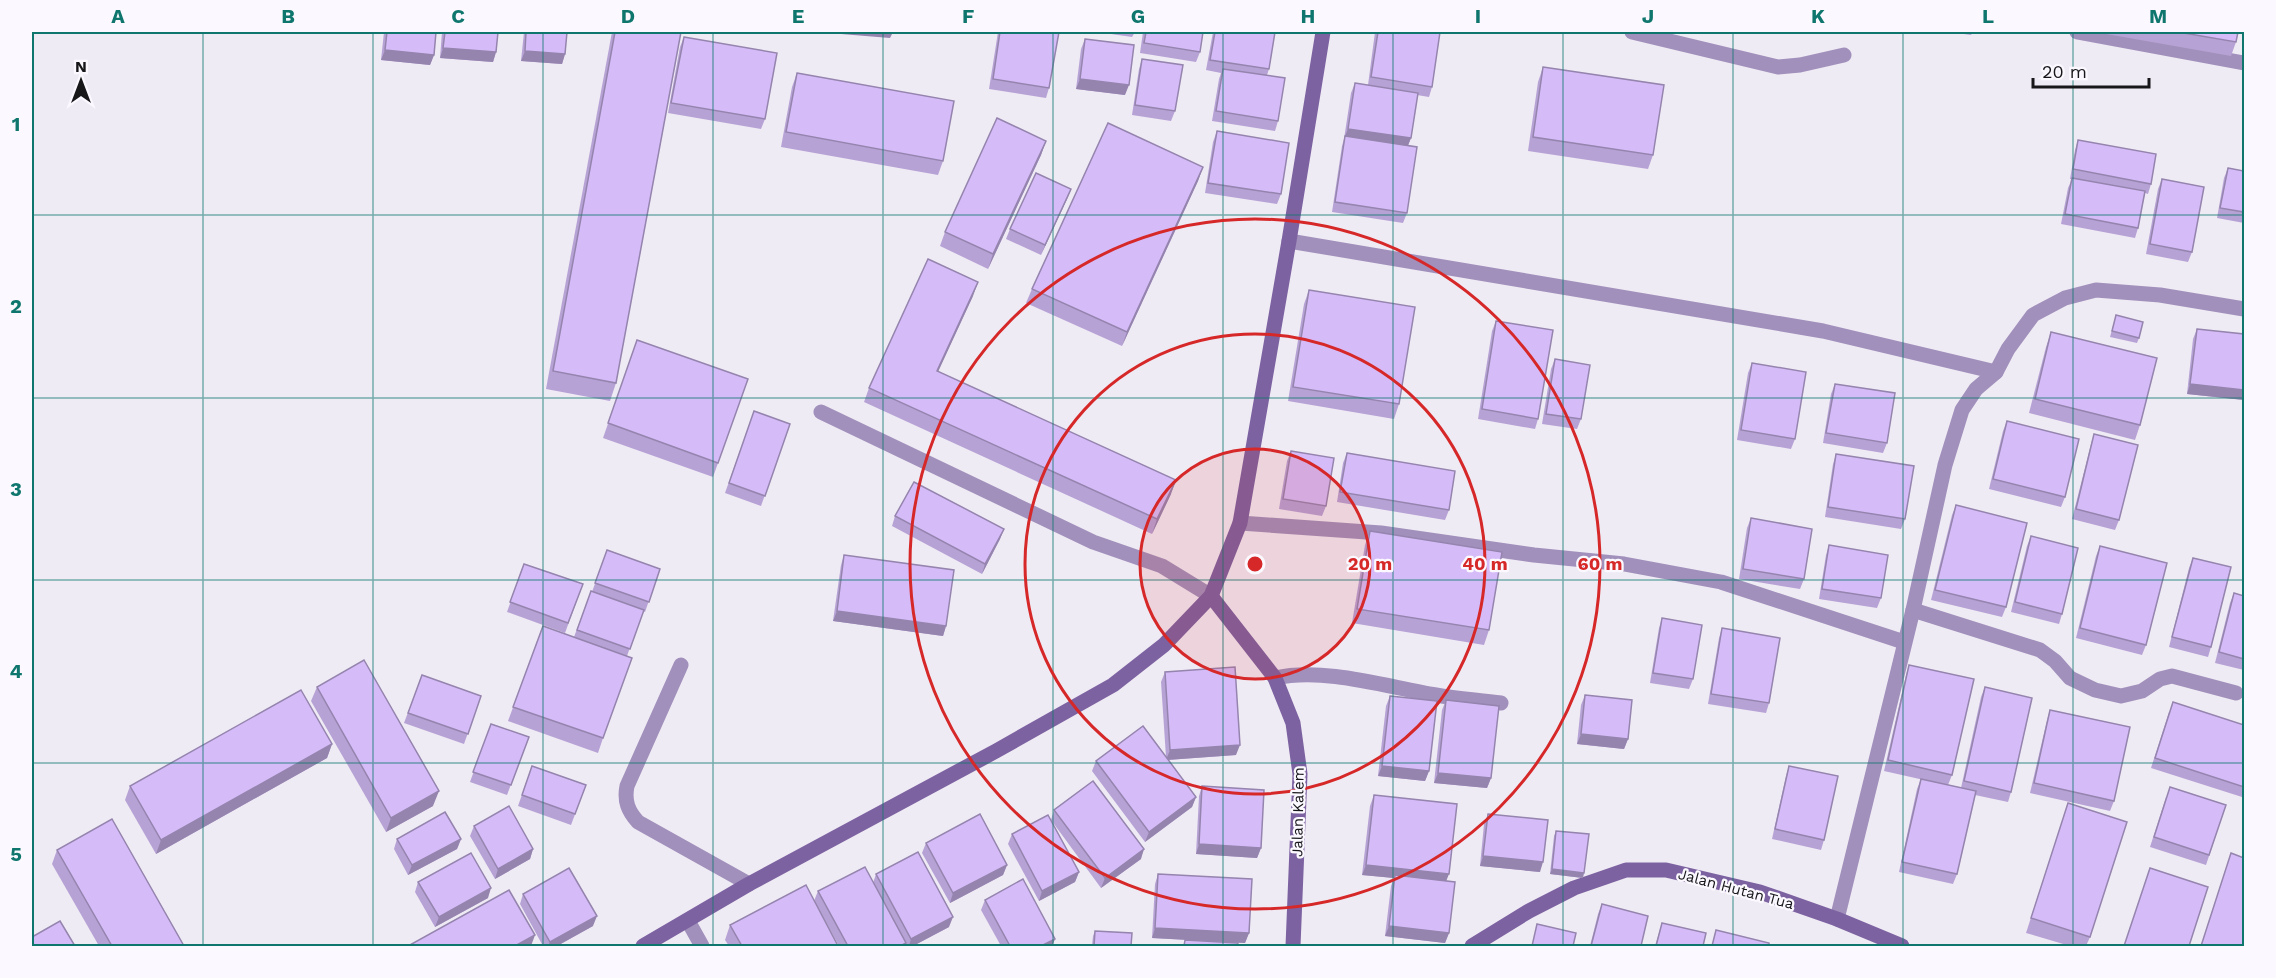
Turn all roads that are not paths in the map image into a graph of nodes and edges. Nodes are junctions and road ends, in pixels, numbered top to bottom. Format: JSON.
{"nodes":[{"id":1,"x":1323,"y":32,"type":"edge"},
{"id":2,"x":1632,"y":32,"type":"edge"},
{"id":3,"x":2077,"y":32,"type":"edge"},
{"id":4,"x":1844,"y":55,"type":"dead end"},
{"id":5,"x":2244,"y":63,"type":"edge"},
{"id":6,"x":1290,"y":241,"type":"junction"},
{"id":7,"x":2244,"y":309,"type":"edge"},
{"id":8,"x":1996,"y":372,"type":"junction"},
{"id":9,"x":822,"y":412,"type":"dead end"},
{"id":10,"x":1240,"y":523,"type":"junction"},
{"id":11,"x":1211,"y":596,"type":"junction"},
{"id":12,"x":1913,"y":610,"type":"junction"},
{"id":13,"x":1904,"y":642,"type":"junction"},
{"id":14,"x":681,"y":665,"type":"dead end"},
{"id":15,"x":1275,"y":678,"type":"junction"},
{"id":16,"x":2236,"y":693,"type":"dead end"},
{"id":17,"x":1502,"y":703,"type":"dead end"},
{"id":18,"x":749,"y":884,"type":"junction"},
{"id":19,"x":1837,"y":919,"type":"junction"},
{"id":20,"x":688,"y":921,"type":"junction"},
{"id":21,"x":643,"y":946,"type":"edge"},
{"id":22,"x":702,"y":946,"type":"edge"},
{"id":23,"x":1293,"y":946,"type":"edge"},
{"id":24,"x":1472,"y":946,"type":"edge"},
{"id":25,"x":1902,"y":946,"type":"edge"}],
"edges":[{"from":1,"to":6,"type":"main road"},
{"from":2,"to":4,"type":"street"},
{"from":3,"to":5,"type":"street"},
{"from":6,"to":8,"type":"street"},
{"from":6,"to":10,"type":"main road"},
{"from":7,"to":8,"type":"street"},
{"from":8,"to":12,"type":"street"},
{"from":9,"to":11,"type":"street"},
{"from":10,"to":11,"type":"main road"},
{"from":10,"to":13,"type":"street"},
{"from":11,"to":15,"type":"main road","name":"Jalan Kalem"},
{"from":11,"to":18,"type":"main road"},
{"from":12,"to":13,"type":"street"},
{"from":12,"to":16,"type":"street"},
{"from":13,"to":19,"type":"street"},
{"from":14,"to":18,"type":"street"},
{"from":15,"to":17,"type":"street"},
{"from":15,"to":23,"type":"main road","name":"Jalan Kalem"},
{"from":18,"to":20,"type":"main road"},
{"from":19,"to":24,"type":"main road","name":"Jalan Hutan Tua"},
{"from":19,"to":25,"type":"main road","name":"Jalan Hutan Tua"},
{"from":20,"to":21,"type":"main road"},
{"from":20,"to":22,"type":"street"}]}
